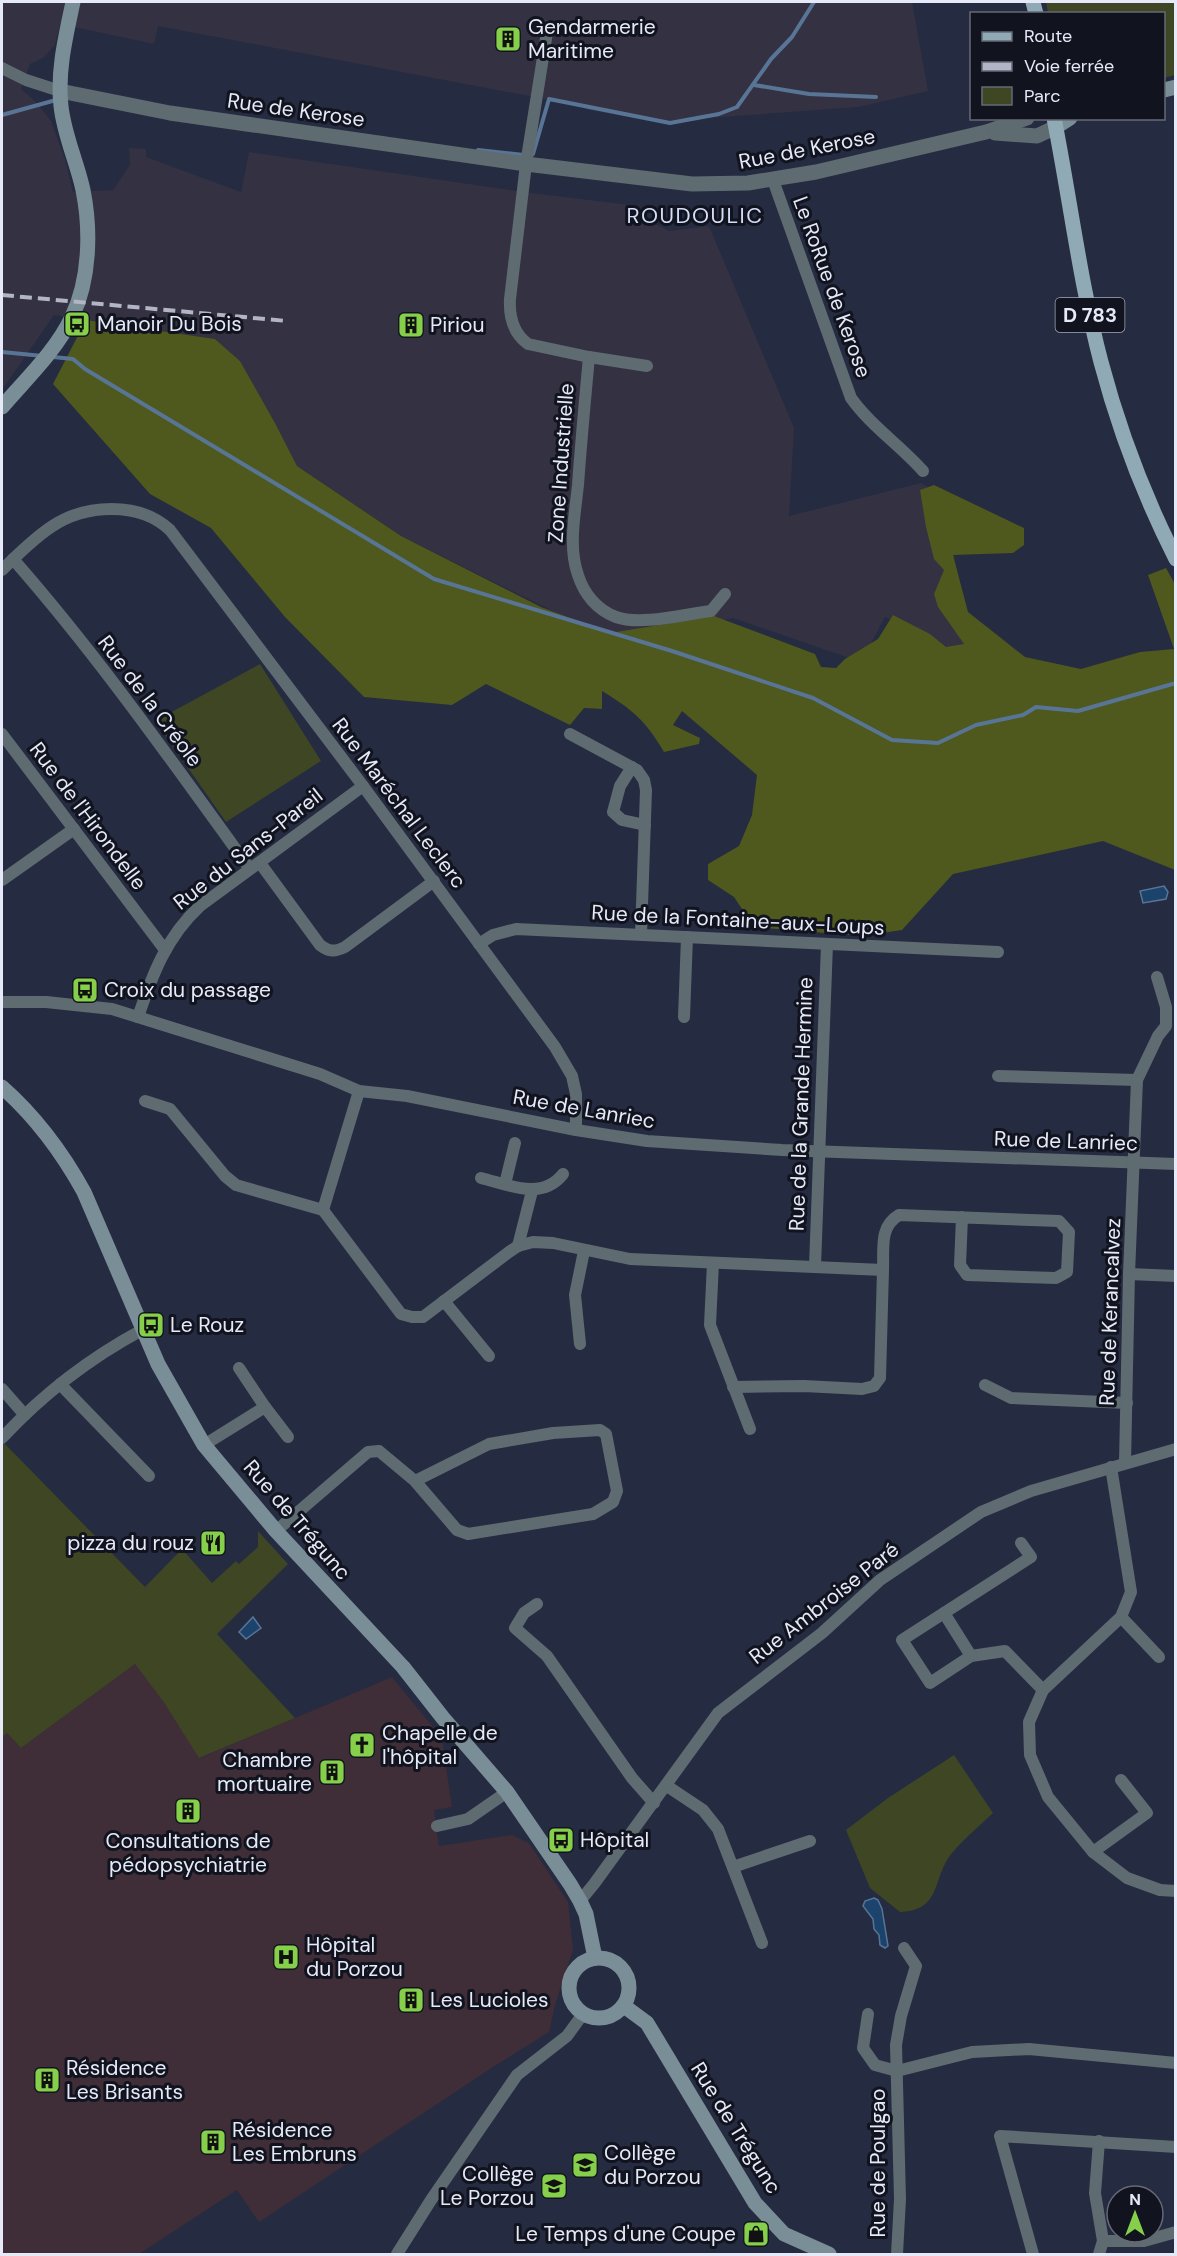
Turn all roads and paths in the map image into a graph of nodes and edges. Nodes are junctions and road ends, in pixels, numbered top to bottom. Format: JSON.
{"nodes":[{"id":1,"x":73,"y":2,"type":"edge"},
{"id":2,"x":548,"y":26,"type":"dead end"},
{"id":3,"x":2,"y":68,"type":"edge"},
{"id":4,"x":60,"y":91,"type":"junction"},
{"id":5,"x":1021,"y":120,"type":"edge"},
{"id":6,"x":1055,"y":123,"type":"edge"},
{"id":7,"x":986,"y":132,"type":"junction"},
{"id":8,"x":526,"y":164,"type":"junction"},
{"id":9,"x":773,"y":180,"type":"junction"},
{"id":10,"x":589,"y":357,"type":"junction"},
{"id":11,"x":647,"y":366,"type":"dead end"},
{"id":12,"x":2,"y":407,"type":"edge"},
{"id":13,"x":923,"y":471,"type":"dead end"},
{"id":14,"x":1176,"y":559,"type":"edge"},
{"id":15,"x":13,"y":560,"type":"junction"},
{"id":16,"x":2,"y":570,"type":"edge"},
{"id":17,"x":725,"y":594,"type":"dead end"},
{"id":18,"x":2,"y":734,"type":"edge"},
{"id":19,"x":570,"y":734,"type":"dead end"},
{"id":20,"x":632,"y":767,"type":"junction"},
{"id":21,"x":363,"y":786,"type":"junction"},
{"id":22,"x":645,"y":825,"type":"junction"},
{"id":23,"x":74,"y":829,"type":"junction"},
{"id":24,"x":255,"y":866,"type":"junction"},
{"id":25,"x":2,"y":880,"type":"edge"},
{"id":26,"x":434,"y":881,"type":"junction"},
{"id":27,"x":641,"y":934,"type":"junction"},
{"id":28,"x":687,"y":937,"type":"junction"},
{"id":29,"x":479,"y":944,"type":"junction"},
{"id":30,"x":827,"y":944,"type":"junction"},
{"id":31,"x":165,"y":950,"type":"junction"},
{"id":32,"x":998,"y":952,"type":"dead end"},
{"id":33,"x":1157,"y":977,"type":"dead end"},
{"id":34,"x":2,"y":1002,"type":"edge"},
{"id":35,"x":138,"y":1017,"type":"junction"},
{"id":36,"x":684,"y":1017,"type":"dead end"},
{"id":37,"x":1171,"y":1026,"type":"edge"},
{"id":38,"x":998,"y":1076,"type":"dead end"},
{"id":39,"x":1137,"y":1080,"type":"junction"},
{"id":40,"x":2,"y":1087,"type":"edge"},
{"id":41,"x":360,"y":1092,"type":"junction"},
{"id":42,"x":145,"y":1101,"type":"dead end"},
{"id":43,"x":576,"y":1130,"type":"junction"},
{"id":44,"x":515,"y":1143,"type":"dead end"},
{"id":45,"x":818,"y":1152,"type":"junction"},
{"id":46,"x":1134,"y":1163,"type":"junction"},
{"id":47,"x":1176,"y":1164,"type":"edge"},
{"id":48,"x":481,"y":1178,"type":"dead end"},
{"id":49,"x":559,"y":1179,"type":"dead end"},
{"id":50,"x":505,"y":1184,"type":"junction"},
{"id":51,"x":532,"y":1191,"type":"junction"},
{"id":52,"x":323,"y":1210,"type":"junction"},
{"id":53,"x":962,"y":1217,"type":"junction"},
{"id":54,"x":518,"y":1246,"type":"junction"},
{"id":55,"x":584,"y":1251,"type":"junction"},
{"id":56,"x":713,"y":1263,"type":"junction"},
{"id":57,"x":815,"y":1266,"type":"junction"},
{"id":58,"x":883,"y":1270,"type":"junction"},
{"id":59,"x":1129,"y":1274,"type":"junction"},
{"id":60,"x":1176,"y":1276,"type":"edge"},
{"id":61,"x":444,"y":1301,"type":"junction"},
{"id":62,"x":142,"y":1330,"type":"junction"},
{"id":63,"x":580,"y":1344,"type":"dead end"},
{"id":64,"x":489,"y":1356,"type":"dead end"},
{"id":65,"x":239,"y":1368,"type":"dead end"},
{"id":66,"x":60,"y":1384,"type":"junction"},
{"id":67,"x":985,"y":1385,"type":"dead end"},
{"id":68,"x":733,"y":1387,"type":"junction"},
{"id":69,"x":2,"y":1389,"type":"edge"},
{"id":70,"x":1127,"y":1403,"type":"junction"},
{"id":71,"x":265,"y":1407,"type":"junction"},
{"id":72,"x":24,"y":1414,"type":"junction"},
{"id":73,"x":750,"y":1429,"type":"dead end"},
{"id":74,"x":288,"y":1437,"type":"dead end"},
{"id":75,"x":2,"y":1438,"type":"edge"},
{"id":76,"x":204,"y":1445,"type":"junction"},
{"id":77,"x":1176,"y":1449,"type":"edge"},
{"id":78,"x":1125,"y":1462,"type":"junction"},
{"id":79,"x":1111,"y":1467,"type":"junction"},
{"id":80,"x":148,"y":1476,"type":"dead end"},
{"id":81,"x":415,"y":1481,"type":"junction"},
{"id":82,"x":276,"y":1532,"type":"junction"},
{"id":83,"x":1021,"y":1543,"type":"dead end"},
{"id":84,"x":537,"y":1604,"type":"dead end"},
{"id":85,"x":944,"y":1613,"type":"junction"},
{"id":86,"x":1121,"y":1617,"type":"junction"},
{"id":87,"x":971,"y":1656,"type":"junction"},
{"id":88,"x":1159,"y":1657,"type":"dead end"},
{"id":89,"x":1043,"y":1690,"type":"junction"},
{"id":90,"x":1121,"y":1780,"type":"dead end"},
{"id":91,"x":667,"y":1786,"type":"junction"},
{"id":92,"x":507,"y":1792,"type":"junction"},
{"id":93,"x":654,"y":1803,"type":"junction"},
{"id":94,"x":436,"y":1826,"type":"dead end"},
{"id":95,"x":810,"y":1841,"type":"dead end"},
{"id":96,"x":1093,"y":1852,"type":"junction"},
{"id":97,"x":733,"y":1867,"type":"junction"},
{"id":98,"x":1176,"y":1891,"type":"edge"},
{"id":99,"x":580,"y":1901,"type":"junction"},
{"id":100,"x":762,"y":1943,"type":"dead end"},
{"id":101,"x":904,"y":1948,"type":"dead end"},
{"id":102,"x":595,"y":1958,"type":"junction"},
{"id":103,"x":624,"y":2006,"type":"junction"},
{"id":104,"x":583,"y":2014,"type":"junction"},
{"id":105,"x":868,"y":2014,"type":"dead end"},
{"id":106,"x":1176,"y":2063,"type":"edge"},
{"id":107,"x":897,"y":2071,"type":"junction"},
{"id":108,"x":1099,"y":2142,"type":"junction"},
{"id":109,"x":1176,"y":2147,"type":"edge"},
{"id":110,"x":1176,"y":2232,"type":"edge"},
{"id":111,"x":1103,"y":2241,"type":"junction"},
{"id":112,"x":397,"y":2254,"type":"edge"},
{"id":113,"x":828,"y":2254,"type":"edge"},
{"id":114,"x":897,"y":2254,"type":"edge"},
{"id":115,"x":1033,"y":2254,"type":"edge"},
{"id":116,"x":1099,"y":2254,"type":"edge"}],
"edges":[{"from":1,"to":4,"type":"main road"},
{"from":2,"to":8,"type":"street"},
{"from":3,"to":4,"type":"street"},
{"from":4,"to":8,"type":"street","name":"Rue de Kerose"},
{"from":4,"to":12,"type":"main road"},
{"from":5,"to":7,"type":"street","name":"Rue de Kerose"},
{"from":6,"to":7,"type":"street","name":"Rue de Kerose"},
{"from":6,"to":14,"type":"main road","number":"D 783"},
{"from":7,"to":9,"type":"street","name":"Rue de Kerose"},
{"from":8,"to":9,"type":"street","name":"Rue de Kerose"},
{"from":8,"to":10,"type":"street","name":"Zone Industrielle"},
{"from":9,"to":13,"type":"street","name":"Le RoRue de Kerose"},
{"from":10,"to":11,"type":"street","name":"Zone Industrielle"},
{"from":10,"to":17,"type":"street","name":"Zone Industrielle"},
{"from":15,"to":16,"type":"street"},
{"from":15,"to":21,"type":"street","name":"Rue Maréchal Leclerc"},
{"from":15,"to":24,"type":"street","name":"Rue de la Créole"},
{"from":18,"to":23,"type":"street","name":"Rue de l'Hirondelle"},
{"from":19,"to":20,"type":"street"},
{"from":20,"to":22,"type":"street"},
{"from":20,"to":22,"type":"street"},
{"from":21,"to":24,"type":"street","name":"Rue du Sans-Pareil"},
{"from":21,"to":26,"type":"street","name":"Rue Maréchal Leclerc"},
{"from":22,"to":27,"type":"street"},
{"from":23,"to":25,"type":"street"},
{"from":23,"to":31,"type":"street","name":"Rue de l'Hirondelle"},
{"from":24,"to":26,"type":"street","name":"Rue de la Créole"},
{"from":24,"to":31,"type":"street","name":"Rue du Sans-Pareil"},
{"from":26,"to":29,"type":"street","name":"Rue Maréchal Leclerc"},
{"from":27,"to":28,"type":"street","name":"Rue de la Fontaine-aux-Loups"},
{"from":27,"to":29,"type":"street","name":"Rue de la Fontaine-aux-Loups"},
{"from":28,"to":30,"type":"street","name":"Rue de la Fontaine-aux-Loups"},
{"from":28,"to":36,"type":"street"},
{"from":29,"to":43,"type":"street","name":"Rue Maréchal Leclerc"},
{"from":30,"to":32,"type":"street","name":"Rue de la Fontaine-aux-Loups"},
{"from":30,"to":45,"type":"street","name":"Rue de la Grande Hermine"},
{"from":31,"to":35,"type":"street","name":"Rue du Sans-Pareil"},
{"from":33,"to":37,"type":"street"},
{"from":34,"to":35,"type":"street","name":"Rue de Lanriec"},
{"from":35,"to":41,"type":"street","name":"Rue de Lanriec"},
{"from":37,"to":39,"type":"street"},
{"from":38,"to":39,"type":"street"},
{"from":39,"to":46,"type":"street","name":"Rue de Kerancalvez"},
{"from":40,"to":62,"type":"main road","name":"Rue de Trégunc"},
{"from":41,"to":43,"type":"street","name":"Rue de Lanriec"},
{"from":41,"to":52,"type":"street"},
{"from":42,"to":52,"type":"street"},
{"from":43,"to":45,"type":"street","name":"Rue de Lanriec"},
{"from":44,"to":50,"type":"street"},
{"from":45,"to":46,"type":"street","name":"Rue de Lanriec"},
{"from":45,"to":57,"type":"street","name":"Rue de la Grande Hermine"},
{"from":46,"to":47,"type":"street","name":"Rue de Lanriec"},
{"from":46,"to":59,"type":"street","name":"Rue de Kerancalvez"},
{"from":48,"to":50,"type":"street"},
{"from":49,"to":51,"type":"street"},
{"from":50,"to":51,"type":"street"},
{"from":51,"to":54,"type":"street"},
{"from":52,"to":61,"type":"street"},
{"from":53,"to":53,"type":"street"},
{"from":53,"to":58,"type":"street"},
{"from":54,"to":55,"type":"street"},
{"from":54,"to":61,"type":"street"},
{"from":55,"to":56,"type":"street"},
{"from":55,"to":63,"type":"street"},
{"from":56,"to":57,"type":"street"},
{"from":56,"to":68,"type":"street"},
{"from":57,"to":58,"type":"street"},
{"from":58,"to":68,"type":"street"},
{"from":59,"to":60,"type":"street"},
{"from":59,"to":70,"type":"street","name":"Rue de Kerancalvez"},
{"from":61,"to":64,"type":"street"},
{"from":62,"to":66,"type":"street"},
{"from":62,"to":76,"type":"main road","name":"Rue de Trégunc"},
{"from":65,"to":71,"type":"street"},
{"from":66,"to":72,"type":"street"},
{"from":66,"to":80,"type":"street"},
{"from":67,"to":70,"type":"street"},
{"from":68,"to":73,"type":"street"},
{"from":69,"to":72,"type":"street"},
{"from":70,"to":78,"type":"street","name":"Rue de Kerancalvez"},
{"from":71,"to":74,"type":"street"},
{"from":71,"to":76,"type":"street"},
{"from":72,"to":75,"type":"street"},
{"from":76,"to":82,"type":"main road","name":"Rue de Trégunc"},
{"from":77,"to":78,"type":"street","name":"Rue Ambroise Paré"},
{"from":78,"to":79,"type":"street","name":"Rue Ambroise Paré"},
{"from":79,"to":86,"type":"street"},
{"from":79,"to":91,"type":"street","name":"Rue Ambroise Paré"},
{"from":81,"to":81,"type":"street"},
{"from":81,"to":82,"type":"street"},
{"from":82,"to":92,"type":"main road","name":"Rue de Trégunc"},
{"from":83,"to":85,"type":"street"},
{"from":84,"to":93,"type":"street"},
{"from":85,"to":87,"type":"street"},
{"from":85,"to":87,"type":"street"},
{"from":86,"to":88,"type":"street"},
{"from":86,"to":89,"type":"street"},
{"from":87,"to":89,"type":"street"},
{"from":89,"to":96,"type":"street"},
{"from":90,"to":96,"type":"street"},
{"from":91,"to":93,"type":"street","name":"Rue Ambroise Paré"},
{"from":91,"to":97,"type":"street"},
{"from":92,"to":94,"type":"street"},
{"from":92,"to":99,"type":"main road","name":"Rue de Trégunc"},
{"from":93,"to":99,"type":"street","name":"Rue Ambroise Paré"},
{"from":95,"to":97,"type":"street"},
{"from":96,"to":98,"type":"street"},
{"from":97,"to":100,"type":"street"},
{"from":99,"to":102,"type":"main road","name":"Rue de Trégunc"},
{"from":101,"to":107,"type":"street","name":"Rue de Poulgao"},
{"from":102,"to":103,"type":"main road"},
{"from":102,"to":104,"type":"main road"},
{"from":103,"to":104,"type":"main road"},
{"from":103,"to":113,"type":"main road","name":"Rue de Trégunc"},
{"from":104,"to":112,"type":"street"},
{"from":105,"to":107,"type":"street"},
{"from":106,"to":107,"type":"street"},
{"from":107,"to":114,"type":"street","name":"Rue de Poulgao"},
{"from":108,"to":109,"type":"street"},
{"from":108,"to":111,"type":"street"},
{"from":108,"to":115,"type":"street"},
{"from":110,"to":111,"type":"street"},
{"from":111,"to":116,"type":"street"}]}
